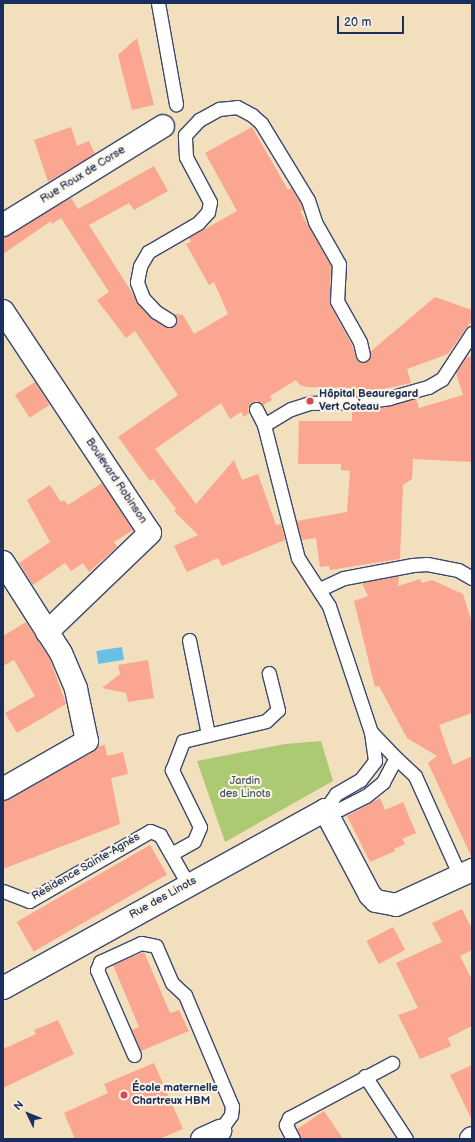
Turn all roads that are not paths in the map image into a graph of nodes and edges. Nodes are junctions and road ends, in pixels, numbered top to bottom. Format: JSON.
{"nodes":[{"id":1,"x":158,"y":3,"type":"edge"},
{"id":2,"x":176,"y":104,"type":"dead end"},
{"id":3,"x":163,"y":126,"type":"dead end"},
{"id":4,"x":3,"y":225,"type":"edge"},
{"id":5,"x":3,"y":311,"type":"edge"},
{"id":6,"x":169,"y":320,"type":"dead end"},
{"id":7,"x":472,"y":333,"type":"edge"},
{"id":8,"x":363,"y":355,"type":"dead end"},
{"id":9,"x":366,"y":401,"type":"dead end"},
{"id":10,"x":352,"y":402,"type":"dead end"},
{"id":11,"x":256,"y":408,"type":"dead end"},
{"id":12,"x":264,"y":425,"type":"junction"},
{"id":13,"x":3,"y":562,"type":"edge"},
{"id":14,"x":472,"y":578,"type":"edge"},
{"id":15,"x":320,"y":589,"type":"junction"},
{"id":16,"x":47,"y":632,"type":"junction"},
{"id":17,"x":189,"y":640,"type":"dead end"},
{"id":18,"x":269,"y":673,"type":"dead end"},
{"id":19,"x":372,"y":732,"type":"junction"},
{"id":20,"x":208,"y":734,"type":"junction"},
{"id":21,"x":396,"y":758,"type":"junction"},
{"id":22,"x":3,"y":790,"type":"edge"},
{"id":23,"x":325,"y":810,"type":"junction"},
{"id":24,"x":172,"y":854,"type":"junction"},
{"id":25,"x":466,"y":873,"type":"edge"},
{"id":26,"x":188,"y":884,"type":"junction"},
{"id":27,"x":3,"y":891,"type":"edge"},
{"id":28,"x":3,"y":988,"type":"edge"},
{"id":29,"x":134,"y":1055,"type":"dead end"},
{"id":30,"x":392,"y":1063,"type":"dead end"},
{"id":31,"x":365,"y":1076,"type":"junction"},
{"id":32,"x":211,"y":1135,"type":"edge"},
{"id":33,"x":293,"y":1139,"type":"edge"},
{"id":34,"x":406,"y":1139,"type":"edge"}],
"edges":[{"from":1,"to":2,"type":"lane"},
{"from":3,"to":4,"type":"street","name":"Rue Roux de Corse"},
{"from":5,"to":16,"type":"street","name":"Boulevard Robinson"},
{"from":6,"to":8,"type":"lane"},
{"from":7,"to":9,"type":"lane"},
{"from":10,"to":12,"type":"lane"},
{"from":11,"to":12,"type":"lane"},
{"from":12,"to":15,"type":"lane"},
{"from":13,"to":16,"type":"street"},
{"from":14,"to":15,"type":"lane"},
{"from":15,"to":19,"type":"lane"},
{"from":16,"to":22,"type":"street"},
{"from":17,"to":20,"type":"lane"},
{"from":18,"to":20,"type":"lane"},
{"from":19,"to":21,"type":"lane"},
{"from":19,"to":23,"type":"lane"},
{"from":20,"to":24,"type":"lane"},
{"from":21,"to":23,"type":"lane"},
{"from":21,"to":25,"type":"lane"},
{"from":23,"to":25,"type":"street"},
{"from":23,"to":26,"type":"street","name":"Rue des Linots"},
{"from":24,"to":26,"type":"lane","name":"Résidence Sainte-Agnès"},
{"from":24,"to":27,"type":"lane","name":"Résidence Sainte-Agnès"},
{"from":26,"to":28,"type":"street","name":"Rue des Linots"},
{"from":29,"to":32,"type":"lane"},
{"from":30,"to":31,"type":"lane"},
{"from":31,"to":33,"type":"lane"},
{"from":31,"to":34,"type":"lane"}]}
